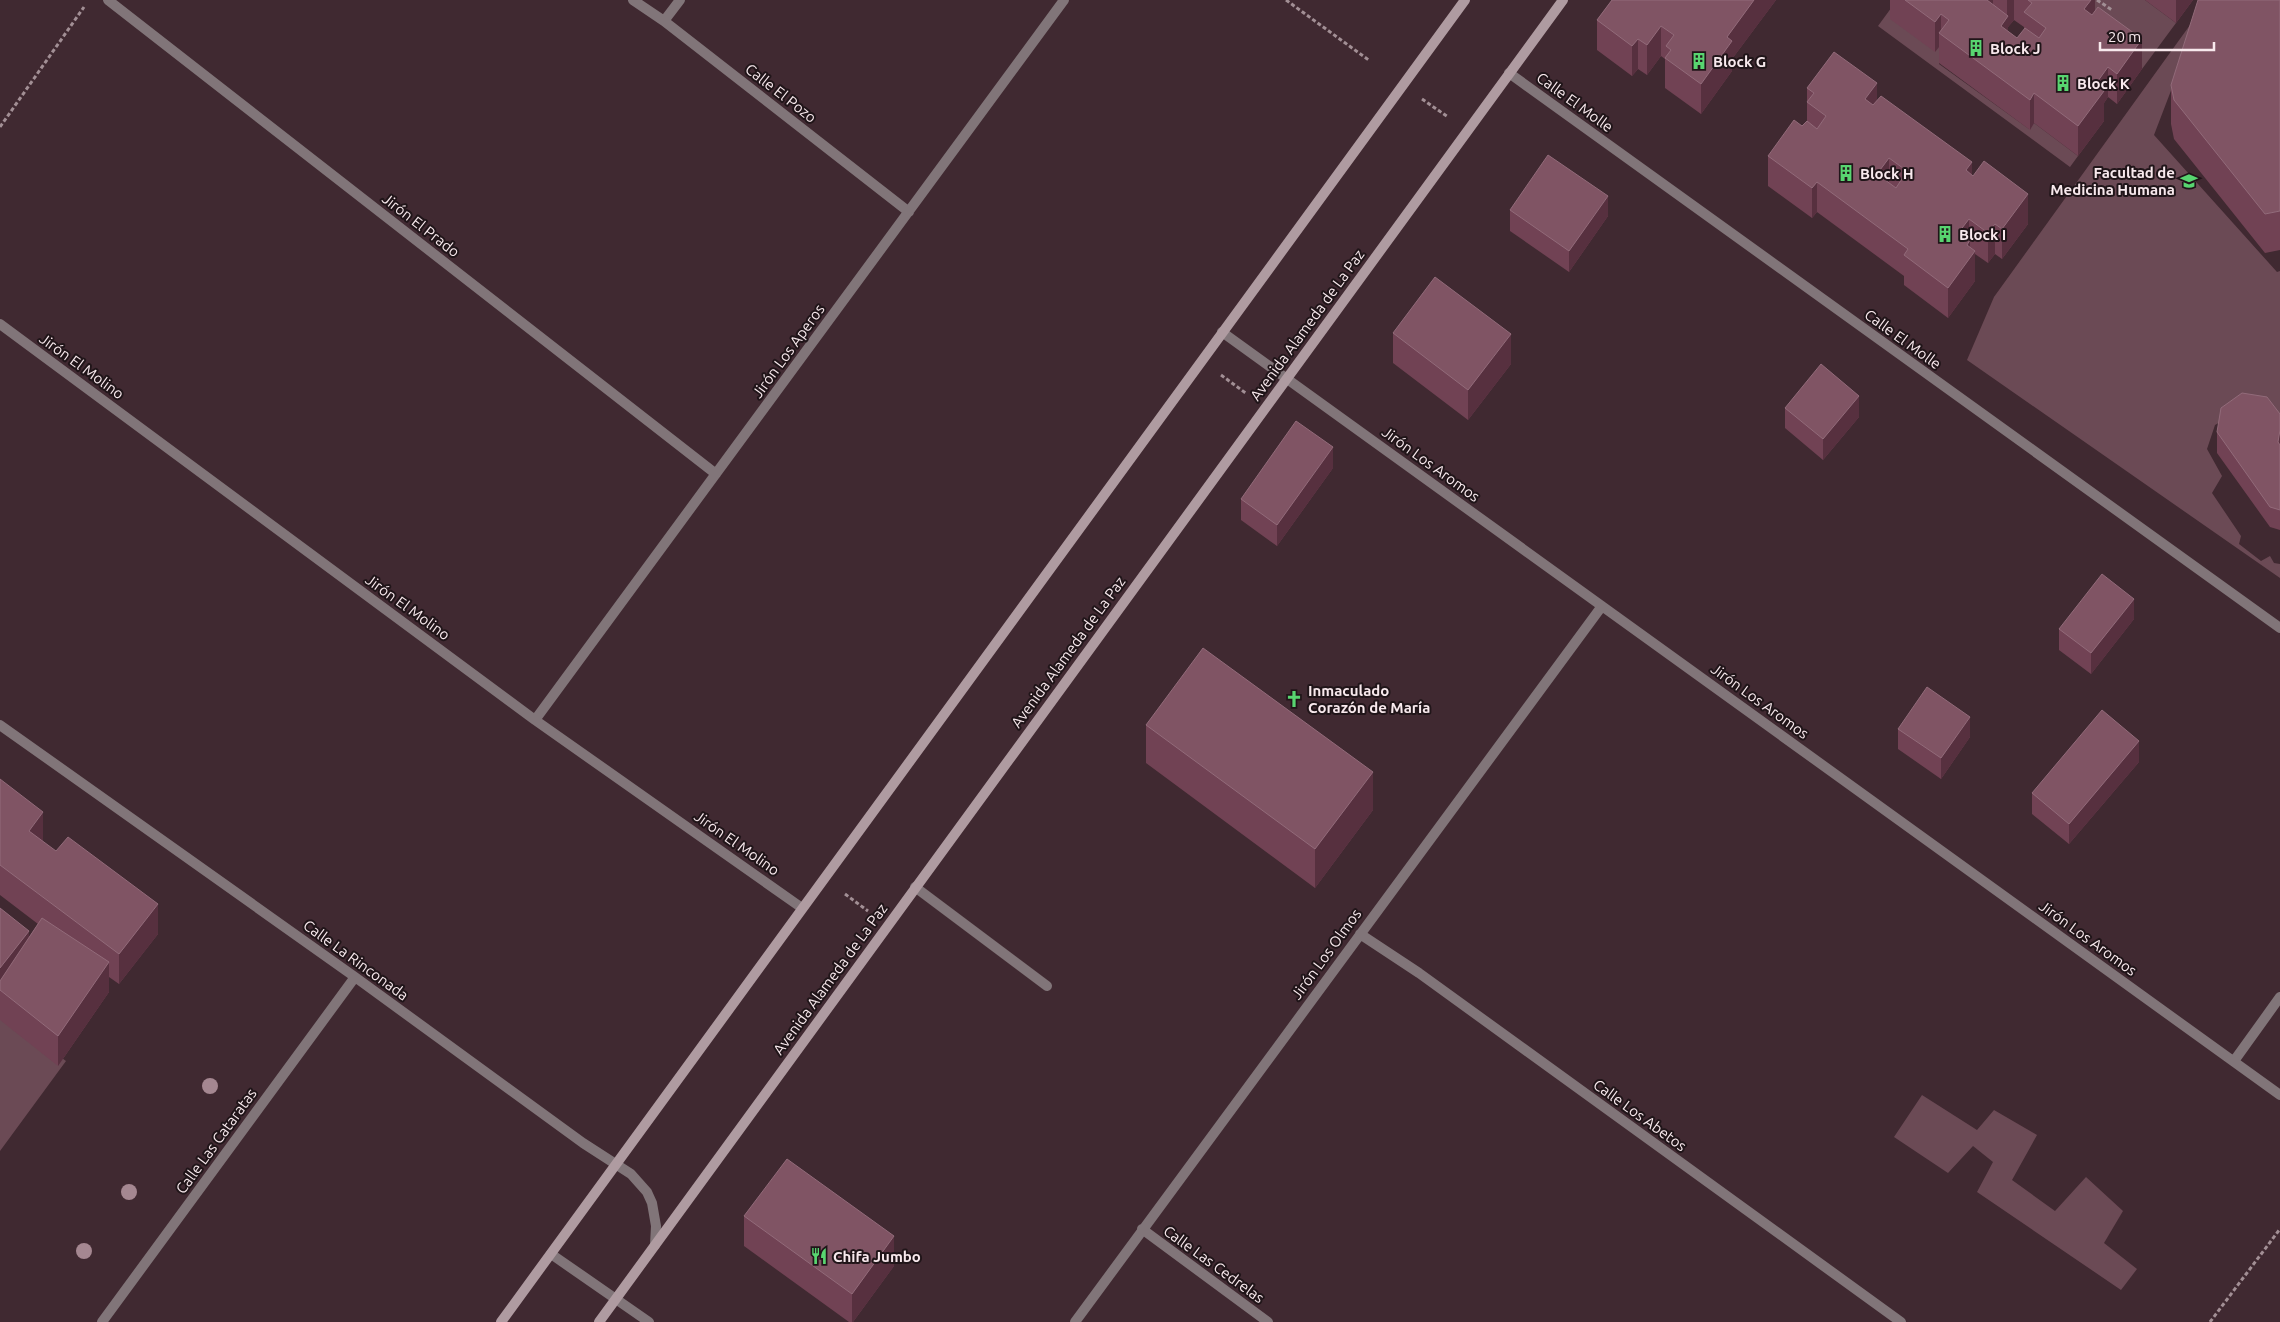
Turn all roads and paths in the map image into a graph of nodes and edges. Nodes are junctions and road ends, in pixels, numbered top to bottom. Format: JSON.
{"nodes":[{"id":1,"x":88,"y":0,"type":"edge"},
{"id":2,"x":108,"y":0,"type":"edge"},
{"id":3,"x":633,"y":0,"type":"edge"},
{"id":4,"x":680,"y":0,"type":"edge"},
{"id":5,"x":1064,"y":0,"type":"edge"},
{"id":6,"x":1286,"y":0,"type":"edge"},
{"id":7,"x":1465,"y":0,"type":"edge"},
{"id":8,"x":1563,"y":0,"type":"edge"},
{"id":9,"x":2097,"y":0,"type":"edge"},
{"id":10,"x":2112,"y":10,"type":"dead end"},
{"id":11,"x":664,"y":21,"type":"junction"},
{"id":12,"x":1370,"y":62,"type":"dead end"},
{"id":13,"x":1510,"y":73,"type":"junction"},
{"id":14,"x":1417,"y":95,"type":"dead end"},
{"id":15,"x":1450,"y":119,"type":"dead end"},
{"id":16,"x":0,"y":128,"type":"edge"},
{"id":17,"x":909,"y":212,"type":"junction"},
{"id":18,"x":0,"y":324,"type":"edge"},
{"id":19,"x":1222,"y":332,"type":"junction"},
{"id":20,"x":1216,"y":371,"type":"dead end"},
{"id":21,"x":1286,"y":378,"type":"junction"},
{"id":22,"x":1249,"y":396,"type":"dead end"},
{"id":23,"x":716,"y":474,"type":"junction"},
{"id":24,"x":1602,"y":606,"type":"junction"},
{"id":25,"x":2280,"y":628,"type":"edge"},
{"id":26,"x":535,"y":720,"type":"junction"},
{"id":27,"x":0,"y":725,"type":"edge"},
{"id":28,"x":915,"y":887,"type":"junction"},
{"id":29,"x":839,"y":890,"type":"dead end"},
{"id":30,"x":802,"y":908,"type":"junction"},
{"id":31,"x":873,"y":914,"type":"dead end"},
{"id":32,"x":1360,"y":934,"type":"junction"},
{"id":33,"x":355,"y":977,"type":"junction"},
{"id":34,"x":1047,"y":986,"type":"dead end"},
{"id":35,"x":2280,"y":997,"type":"edge"},
{"id":36,"x":2234,"y":1061,"type":"junction"},
{"id":37,"x":2280,"y":1094,"type":"edge"},
{"id":38,"x":616,"y":1164,"type":"junction"},
{"id":39,"x":1142,"y":1229,"type":"junction"},
{"id":40,"x":2280,"y":1229,"type":"edge"},
{"id":41,"x":654,"y":1245,"type":"junction"},
{"id":42,"x":552,"y":1254,"type":"junction"},
{"id":43,"x":616,"y":1298,"type":"junction"},
{"id":44,"x":102,"y":1322,"type":"edge"},
{"id":45,"x":501,"y":1322,"type":"edge"},
{"id":46,"x":599,"y":1322,"type":"edge"},
{"id":47,"x":649,"y":1322,"type":"edge"},
{"id":48,"x":1076,"y":1322,"type":"edge"},
{"id":49,"x":1268,"y":1322,"type":"edge"},
{"id":50,"x":1901,"y":1322,"type":"edge"},
{"id":51,"x":2210,"y":1322,"type":"edge"}],
"edges":[{"from":1,"to":16,"type":"path"},
{"from":2,"to":23,"type":"street","name":"Jirón El Prado"},
{"from":3,"to":11,"type":"street","name":"Calle El Pozo"},
{"from":4,"to":11,"type":"street"},
{"from":5,"to":17,"type":"street","name":"Jirón Los Aperos"},
{"from":6,"to":12,"type":"path"},
{"from":7,"to":19,"type":"street"},
{"from":8,"to":13,"type":"street","name":"Avenida Alameda de La Paz"},
{"from":9,"to":10,"type":"path"},
{"from":11,"to":17,"type":"street","name":"Calle El Pozo"},
{"from":13,"to":21,"type":"street","name":"Avenida Alameda de La Paz"},
{"from":13,"to":25,"type":"street","name":"Calle El Molle"},
{"from":14,"to":15,"type":"path"},
{"from":17,"to":23,"type":"street","name":"Jirón Los Aperos"},
{"from":18,"to":26,"type":"street","name":"Jirón El Molino"},
{"from":19,"to":21,"type":"street","name":"Jirón Los Aromos"},
{"from":19,"to":30,"type":"street"},
{"from":20,"to":22,"type":"path"},
{"from":21,"to":24,"type":"street","name":"Jirón Los Aromos"},
{"from":21,"to":28,"type":"street","name":"Avenida Alameda de La Paz"},
{"from":23,"to":26,"type":"street","name":"Jirón Los Aperos"},
{"from":24,"to":32,"type":"street","name":"Jirón Los Olmos"},
{"from":24,"to":36,"type":"street","name":"Jirón Los Aromos"},
{"from":26,"to":30,"type":"street","name":"Jirón El Molino"},
{"from":27,"to":33,"type":"street","name":"Calle La Rinconada"},
{"from":28,"to":34,"type":"street"},
{"from":28,"to":41,"type":"street","name":"Avenida Alameda de La Paz"},
{"from":29,"to":31,"type":"path"},
{"from":30,"to":38,"type":"street"},
{"from":32,"to":39,"type":"street","name":"Jirón Los Olmos"},
{"from":32,"to":50,"type":"street","name":"Calle Los Abetos"},
{"from":33,"to":38,"type":"street","name":"Calle La Rinconada"},
{"from":33,"to":44,"type":"street","name":"Calle Las Cataratas"},
{"from":35,"to":36,"type":"street"},
{"from":36,"to":37,"type":"street","name":"Jirón Los Aromos"},
{"from":38,"to":41,"type":"street","name":"Calle La Rinconada"},
{"from":38,"to":42,"type":"street"},
{"from":39,"to":48,"type":"street","name":"Jirón Los Olmos"},
{"from":39,"to":49,"type":"street","name":"Calle Las Cedrelas"},
{"from":40,"to":51,"type":"path"},
{"from":41,"to":43,"type":"street","name":"Avenida Alameda de La Paz"},
{"from":42,"to":43,"type":"street"},
{"from":42,"to":45,"type":"street"},
{"from":43,"to":46,"type":"street","name":"Avenida Alameda de La Paz"},
{"from":43,"to":47,"type":"street"}]}
